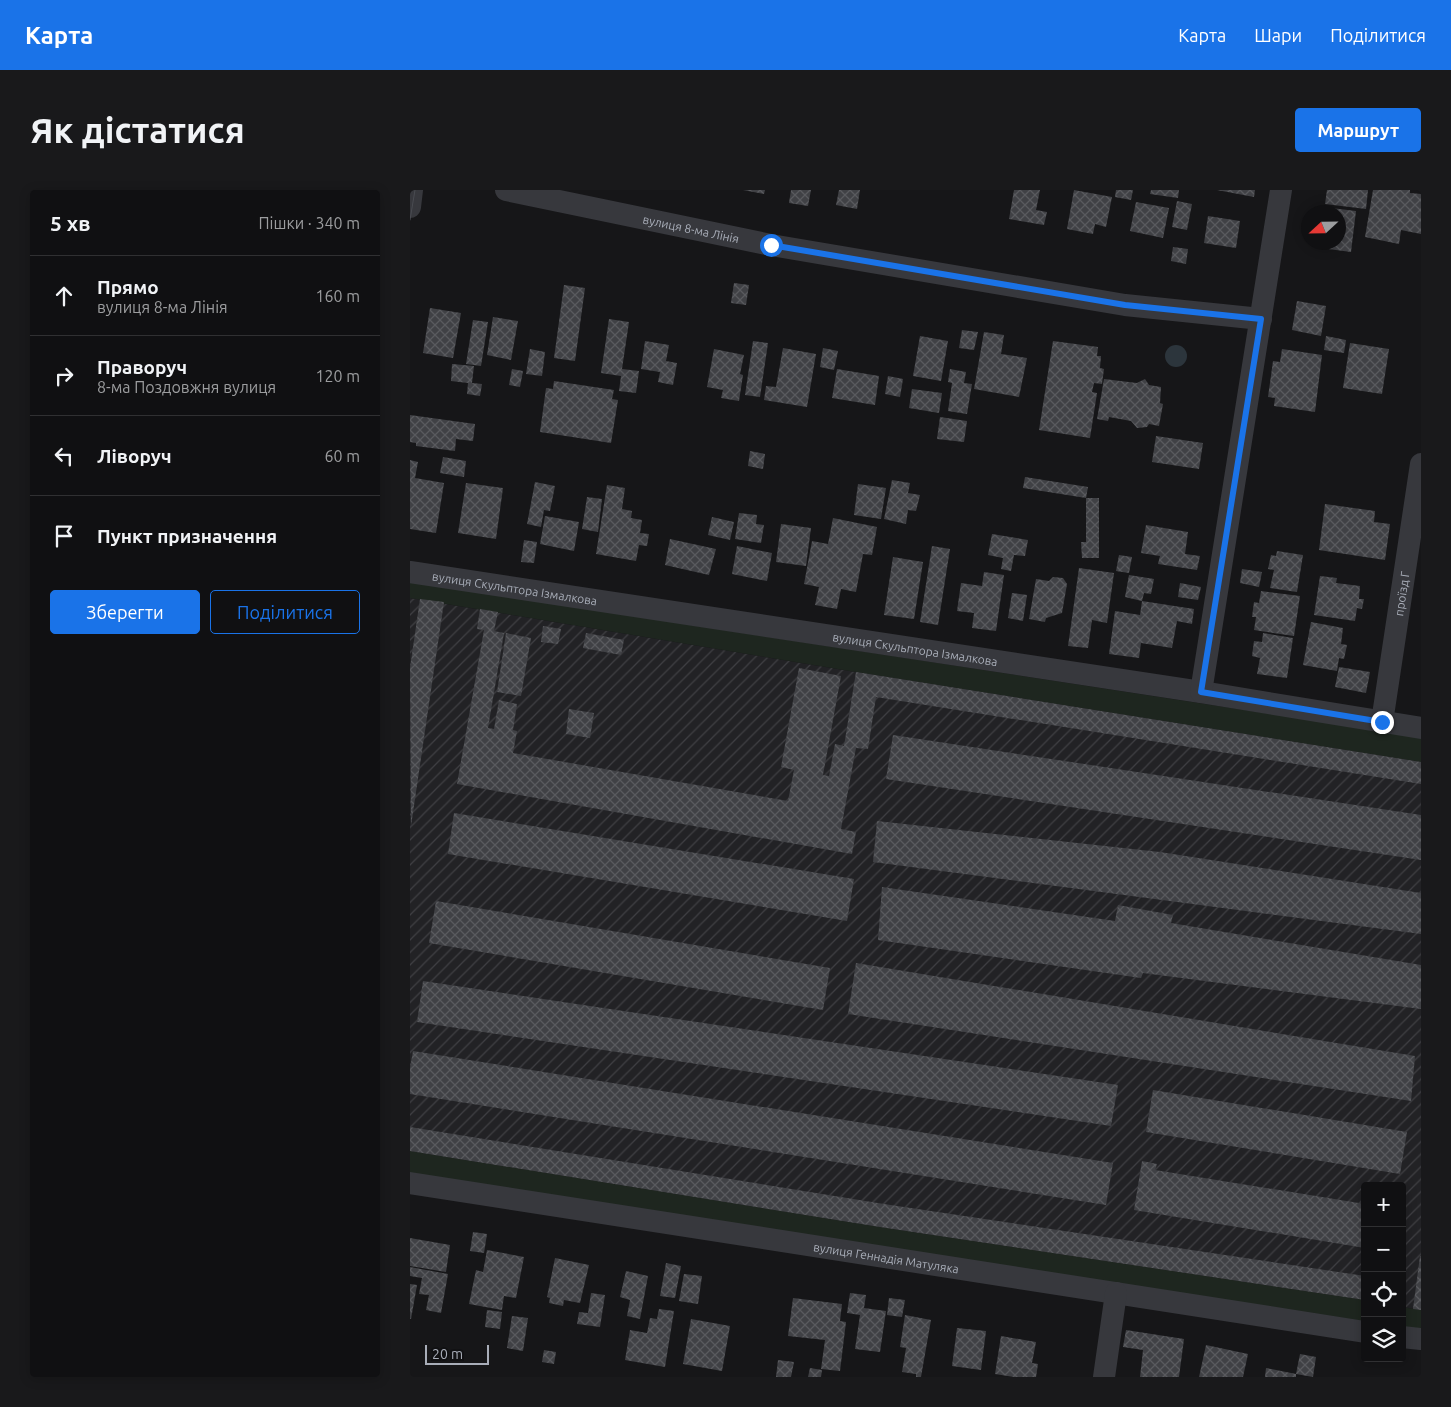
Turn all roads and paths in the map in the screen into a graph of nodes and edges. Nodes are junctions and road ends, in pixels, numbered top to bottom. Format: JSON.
{"nodes":[{"id":1,"x":412,"y":190,"type":"edge"},
{"id":2,"x":506,"y":190,"type":"edge"},
{"id":3,"x":1281,"y":190,"type":"edge"},
{"id":4,"x":410,"y":207,"type":"edge"},
{"id":5,"x":1261,"y":319,"type":"junction"},
{"id":6,"x":1421,"y":464,"type":"edge"},
{"id":7,"x":410,"y":572,"type":"edge"},
{"id":8,"x":1201,"y":692,"type":"junction"},
{"id":9,"x":1382,"y":722,"type":"junction"},
{"id":10,"x":1421,"y":728,"type":"edge"},
{"id":11,"x":410,"y":1183,"type":"edge"},
{"id":12,"x":1116,"y":1293,"type":"junction"},
{"id":13,"x":1361,"y":1331,"type":"edge"},
{"id":14,"x":1406,"y":1337,"type":"edge"},
{"id":15,"x":1421,"y":1339,"type":"edge"},
{"id":16,"x":1104,"y":1377,"type":"edge"}],
"edges":[{"from":1,"to":4,"type":"street"},
{"from":2,"to":5,"type":"street","name":"вулиця 8-ма Лінія"},
{"from":3,"to":5,"type":"street"},
{"from":5,"to":8,"type":"street"},
{"from":6,"to":9,"type":"street","name":"проїзд Г"},
{"from":7,"to":8,"type":"street","name":"вулиця Скульптора Ізмалкова"},
{"from":8,"to":9,"type":"street","name":"вулиця Скульптора Ізмалкова"},
{"from":9,"to":10,"type":"street","name":"вулиця Скульптора Ізмалкова"},
{"from":11,"to":12,"type":"street","name":"вулиця Геннадія Матуляка"},
{"from":12,"to":13,"type":"street","name":"вулиця Геннадія Матуляка"},
{"from":12,"to":16,"type":"street"},
{"from":14,"to":15,"type":"street"}]}
